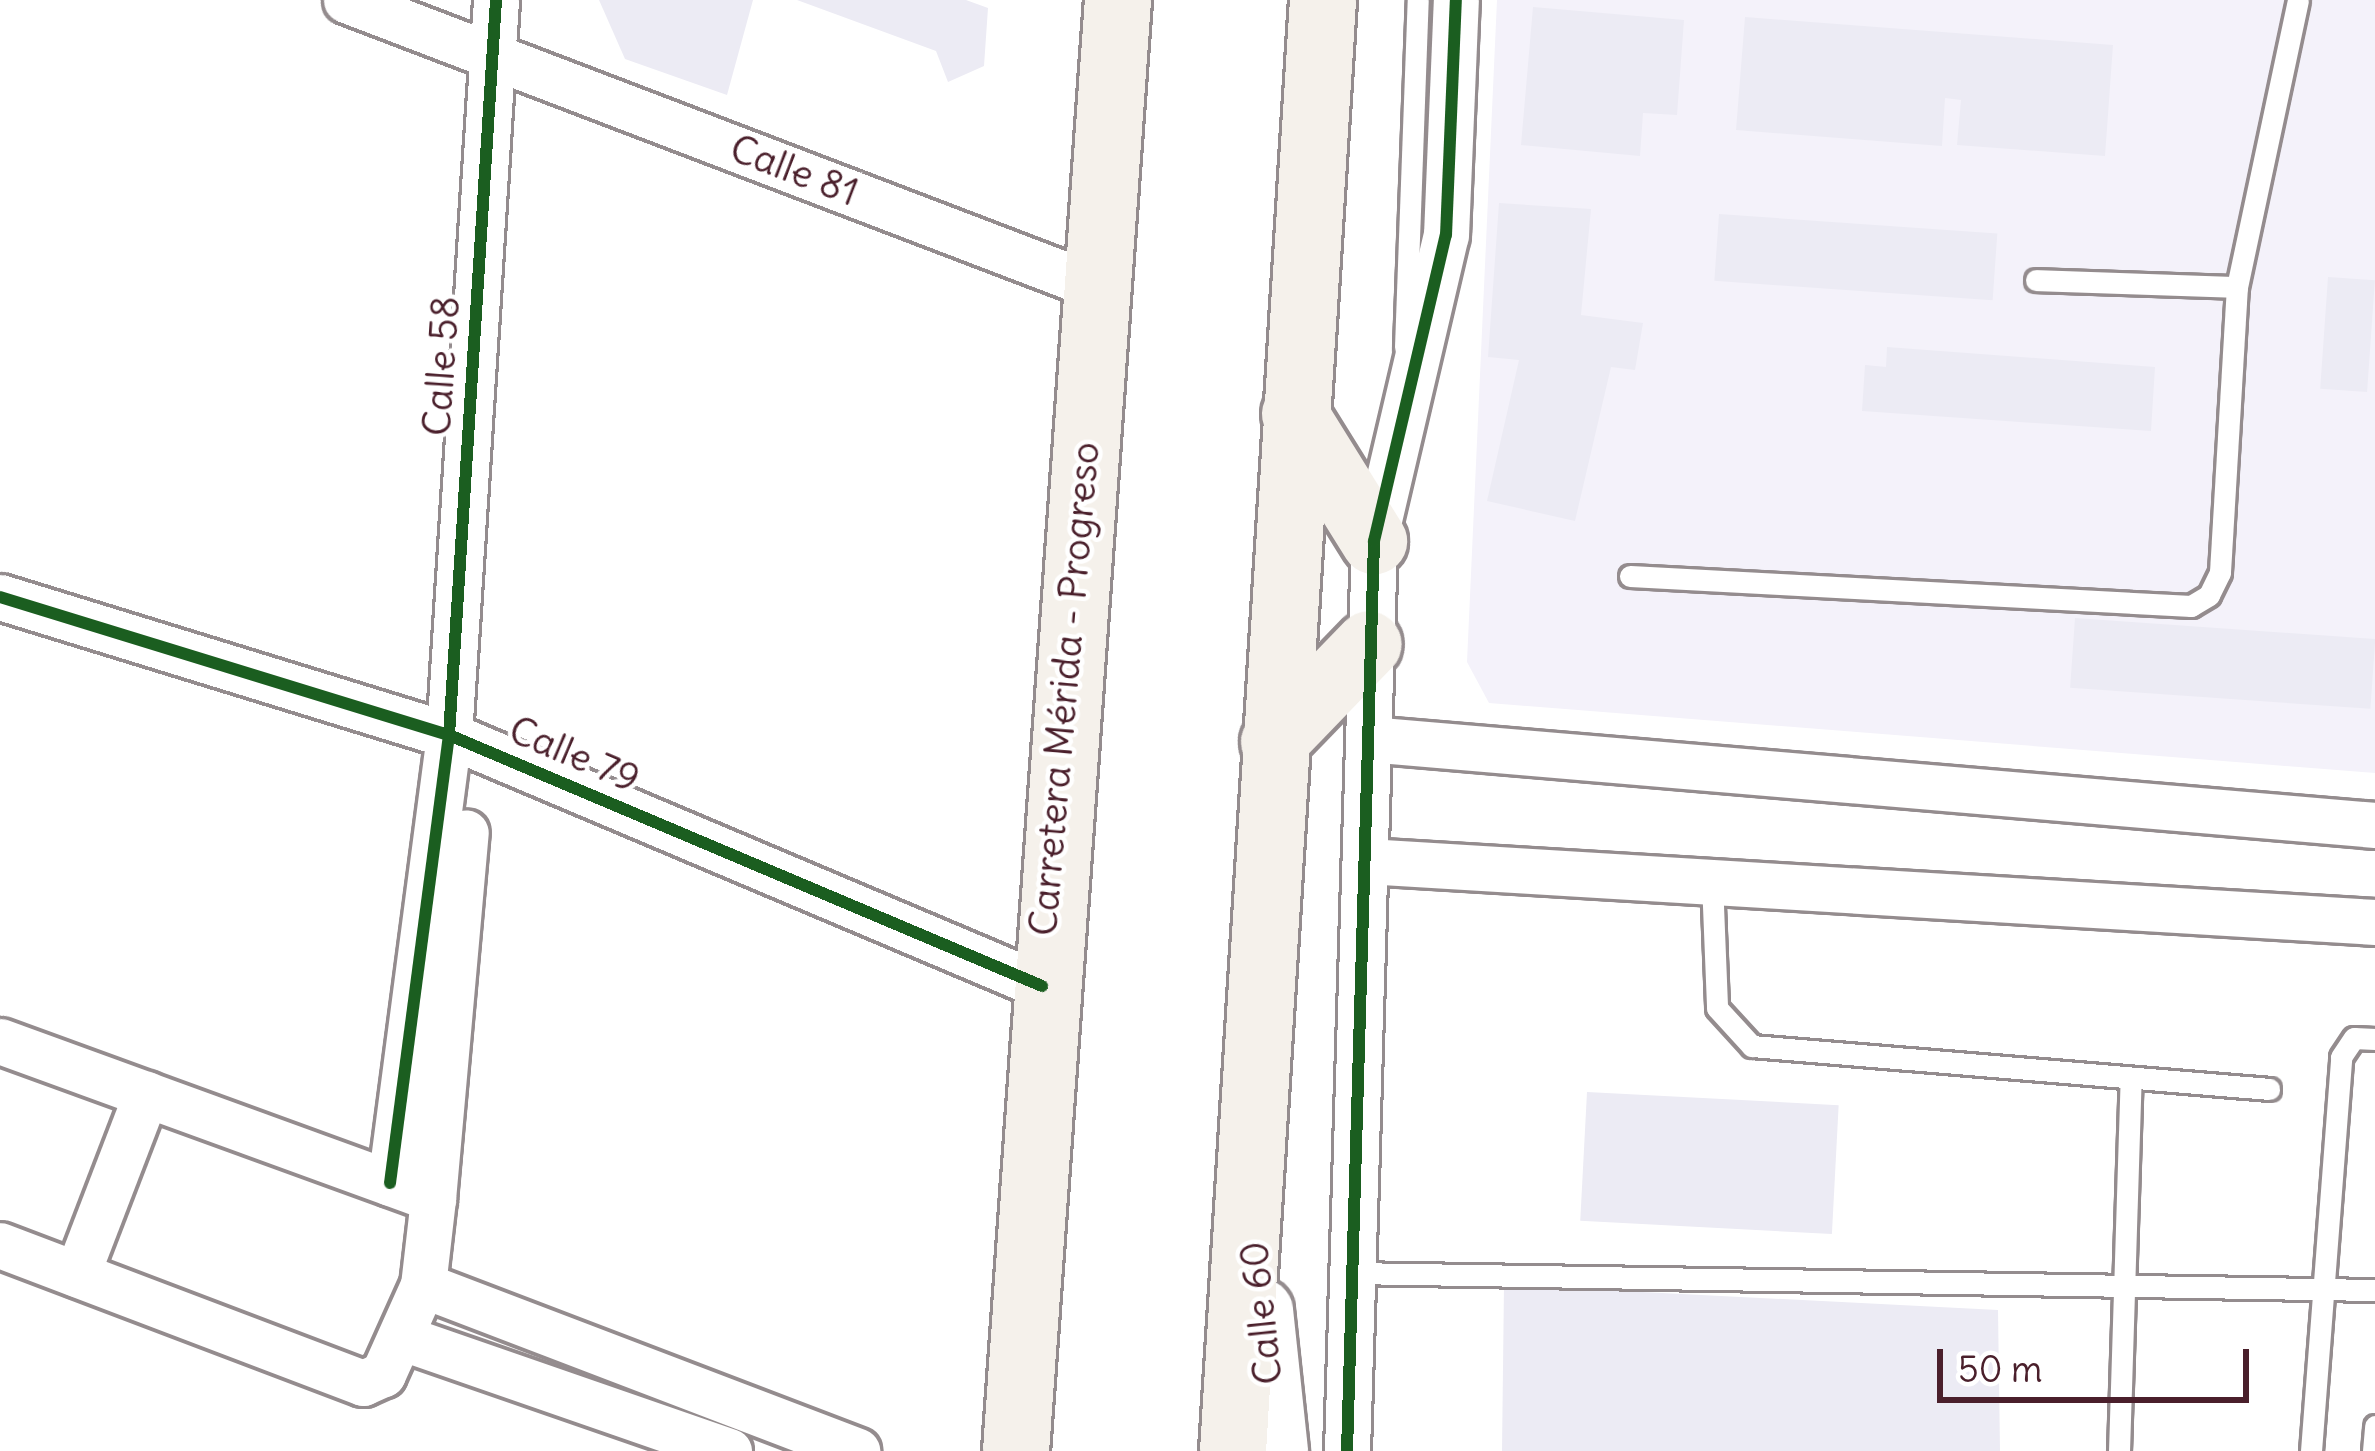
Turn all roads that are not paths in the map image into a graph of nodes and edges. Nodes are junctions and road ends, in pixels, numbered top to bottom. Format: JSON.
{"nodes":[{"id":1,"x":346,"y":0,"type":"edge"},
{"id":2,"x":496,"y":0,"type":"edge"},
{"id":3,"x":1118,"y":0,"type":"edge"},
{"id":4,"x":1323,"y":0,"type":"edge"},
{"id":5,"x":1418,"y":0,"type":"edge"},
{"id":6,"x":1456,"y":0,"type":"edge"},
{"id":7,"x":2298,"y":0,"type":"edge"},
{"id":8,"x":491,"y":55,"type":"junction"},
{"id":9,"x":2036,"y":280,"type":"dead end"},
{"id":10,"x":1097,"y":287,"type":"junction"},
{"id":11,"x":2237,"y":287,"type":"junction"},
{"id":12,"x":1408,"y":383,"type":"junction"},
{"id":13,"x":1295,"y":414,"type":"junction"},
{"id":14,"x":1374,"y":541,"type":"junction"},
{"id":15,"x":1630,"y":576,"type":"dead end"},
{"id":16,"x":0,"y":597,"type":"edge"},
{"id":17,"x":1369,"y":644,"type":"junction"},
{"id":18,"x":1367,"y":739,"type":"junction"},
{"id":19,"x":462,"y":740,"type":"junction"},
{"id":20,"x":1274,"y":742,"type":"junction"},
{"id":21,"x":2375,"y":825,"type":"edge"},
{"id":22,"x":1366,"y":861,"type":"junction"},
{"id":23,"x":1712,"y":881,"type":"junction"},
{"id":24,"x":2375,"y":922,"type":"edge"},
{"id":25,"x":1042,"y":986,"type":"junction"},
{"id":26,"x":2375,"y":1039,"type":"edge"},
{"id":27,"x":0,"y":1041,"type":"edge"},
{"id":28,"x":2131,"y":1078,"type":"junction"},
{"id":29,"x":2270,"y":1089,"type":"dead end"},
{"id":30,"x":146,"y":1094,"type":"junction"},
{"id":31,"x":1248,"y":1176,"type":"junction"},
{"id":32,"x":390,"y":1183,"type":"junction"},
{"id":33,"x":433,"y":1199,"type":"junction"},
{"id":34,"x":0,"y":1245,"type":"edge"},
{"id":35,"x":1350,"y":1273,"type":"junction"},
{"id":36,"x":77,"y":1274,"type":"junction"},
{"id":37,"x":423,"y":1285,"type":"junction"},
{"id":38,"x":2324,"y":1286,"type":"junction"},
{"id":39,"x":2375,"y":1290,"type":"edge"},
{"id":40,"x":2120,"y":1292,"type":"junction"},
{"id":41,"x":403,"y":1338,"type":"junction"},
{"id":42,"x":2375,"y":1426,"type":"edge"},
{"id":43,"x":729,"y":1451,"type":"edge"},
{"id":44,"x":857,"y":1451,"type":"edge"},
{"id":45,"x":1015,"y":1451,"type":"edge"},
{"id":46,"x":1232,"y":1451,"type":"edge"},
{"id":47,"x":1276,"y":1451,"type":"edge"},
{"id":48,"x":1347,"y":1451,"type":"edge"},
{"id":49,"x":2119,"y":1451,"type":"edge"},
{"id":50,"x":2311,"y":1451,"type":"edge"},
{"id":51,"x":2373,"y":1451,"type":"edge"}],
"edges":[{"from":1,"to":8,"type":"street","name":"Calle 81"},
{"from":2,"to":8,"type":"street","name":"Calle 58"},
{"from":3,"to":10,"type":"highway","name":"Carretera Mérida - Progreso"},
{"from":4,"to":13,"type":"highway"},
{"from":5,"to":12,"type":"lane"},
{"from":6,"to":12,"type":"street"},
{"from":7,"to":11,"type":"lane"},
{"from":8,"to":10,"type":"street","name":"Calle 81"},
{"from":8,"to":19,"type":"street","name":"Calle 58"},
{"from":9,"to":11,"type":"lane"},
{"from":10,"to":25,"type":"highway","name":"Carretera Mérida - Progreso"},
{"from":11,"to":15,"type":"lane"},
{"from":12,"to":14,"type":"street"},
{"from":13,"to":14,"type":"highway"},
{"from":13,"to":20,"type":"highway"},
{"from":14,"to":17,"type":"street"},
{"from":16,"to":19,"type":"street","name":"Calle 79"},
{"from":17,"to":18,"type":"street"},
{"from":17,"to":20,"type":"highway"},
{"from":18,"to":21,"type":"street"},
{"from":18,"to":22,"type":"street"},
{"from":19,"to":25,"type":"street","name":"Calle 79"},
{"from":19,"to":32,"type":"street"},
{"from":19,"to":33,"type":"street"},
{"from":20,"to":31,"type":"highway"},
{"from":22,"to":23,"type":"street"},
{"from":22,"to":35,"type":"street"},
{"from":23,"to":24,"type":"street"},
{"from":23,"to":28,"type":"lane"},
{"from":25,"to":45,"type":"highway","name":"Carretera Mérida - Progreso"},
{"from":26,"to":38,"type":"lane"},
{"from":27,"to":30,"type":"street"},
{"from":28,"to":29,"type":"lane"},
{"from":28,"to":40,"type":"lane"},
{"from":30,"to":32,"type":"street"},
{"from":30,"to":36,"type":"street"},
{"from":31,"to":46,"type":"highway"},
{"from":31,"to":47,"type":"street","name":"Calle 60"},
{"from":32,"to":33,"type":"street"},
{"from":33,"to":37,"type":"street"},
{"from":34,"to":36,"type":"street"},
{"from":35,"to":40,"type":"lane"},
{"from":35,"to":48,"type":"street"},
{"from":36,"to":41,"type":"street"},
{"from":37,"to":41,"type":"street"},
{"from":37,"to":44,"type":"street"},
{"from":38,"to":39,"type":"lane"},
{"from":38,"to":40,"type":"lane"},
{"from":38,"to":50,"type":"lane"},
{"from":40,"to":49,"type":"lane"},
{"from":41,"to":43,"type":"street"},
{"from":42,"to":51,"type":"lane"}]}
